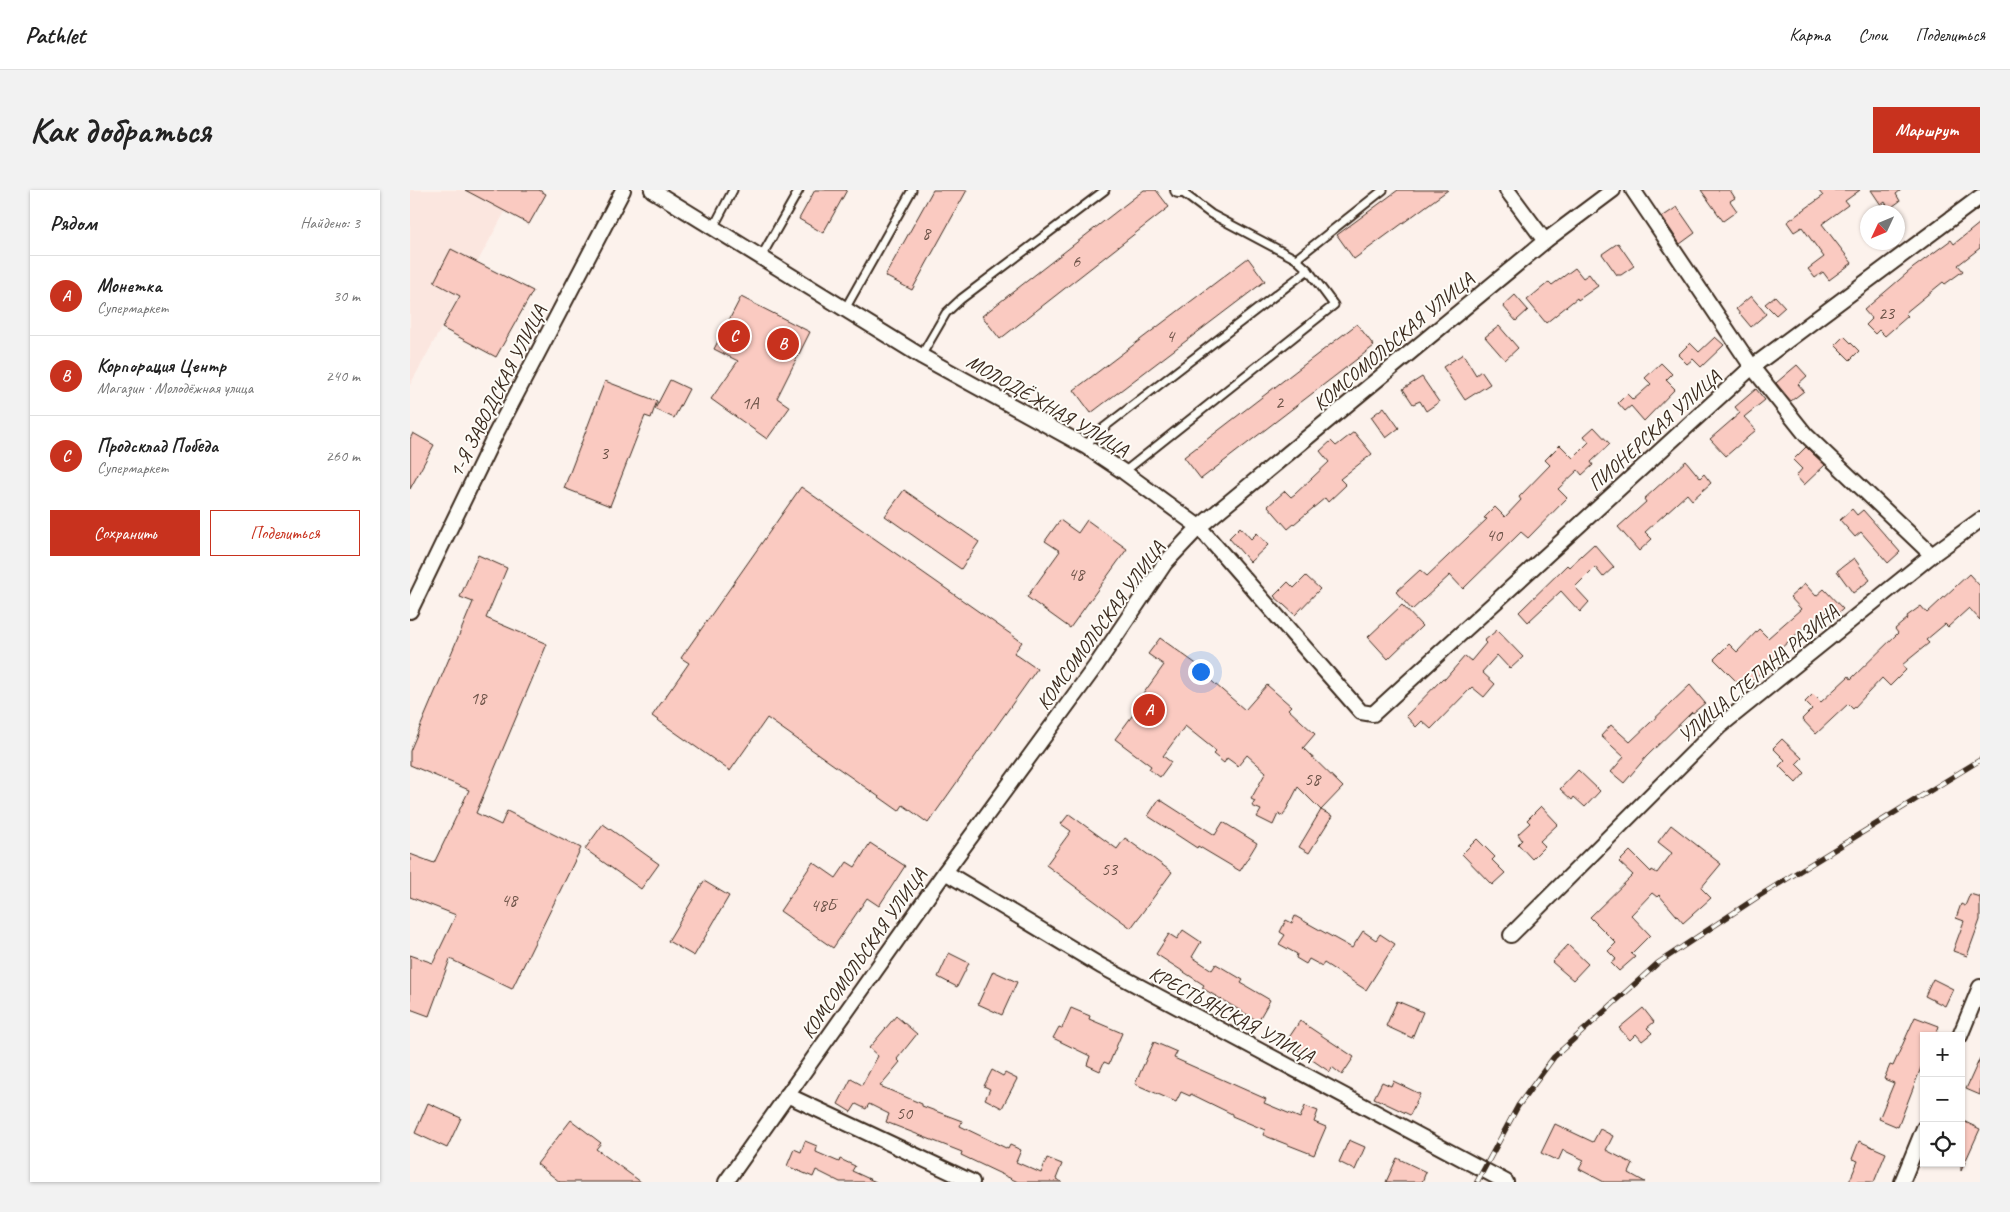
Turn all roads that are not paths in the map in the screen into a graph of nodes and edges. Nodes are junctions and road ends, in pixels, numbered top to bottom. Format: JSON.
{"nodes":[{"id":1,"x":623,"y":190,"type":"edge"},
{"id":2,"x":652,"y":190,"type":"edge"},
{"id":3,"x":734,"y":190,"type":"edge"},
{"id":4,"x":798,"y":190,"type":"edge"},
{"id":5,"x":912,"y":190,"type":"edge"},
{"id":6,"x":1105,"y":190,"type":"edge"},
{"id":7,"x":1180,"y":190,"type":"edge"},
{"id":8,"x":1382,"y":190,"type":"edge"},
{"id":9,"x":1507,"y":190,"type":"edge"},
{"id":10,"x":1613,"y":190,"type":"edge"},
{"id":11,"x":1633,"y":190,"type":"edge"},
{"id":12,"x":1980,"y":197,"type":"edge"},
{"id":13,"x":713,"y":228,"type":"junction"},
{"id":14,"x":1545,"y":241,"type":"junction"},
{"id":15,"x":761,"y":257,"type":"junction"},
{"id":16,"x":1296,"y":259,"type":"junction"},
{"id":17,"x":1308,"y":270,"type":"junction"},
{"id":18,"x":845,"y":309,"type":"junction"},
{"id":19,"x":921,"y":356,"type":"junction"},
{"id":20,"x":1752,"y":368,"type":"junction"},
{"id":21,"x":1085,"y":446,"type":"junction"},
{"id":22,"x":1124,"y":472,"type":"junction"},
{"id":23,"x":1980,"y":520,"type":"edge"},
{"id":24,"x":1199,"y":527,"type":"junction"},
{"id":25,"x":1932,"y":555,"type":"junction"},
{"id":26,"x":410,"y":611,"type":"edge"},
{"id":27,"x":1374,"y":714,"type":"joint"},
{"id":28,"x":945,"y":872,"type":"junction"},
{"id":29,"x":1511,"y":934,"type":"dead end"},
{"id":30,"x":1980,"y":987,"type":"edge"},
{"id":31,"x":1962,"y":1032,"type":"edge"},
{"id":32,"x":787,"y":1095,"type":"junction"},
{"id":33,"x":1920,"y":1138,"type":"edge"},
{"id":34,"x":726,"y":1182,"type":"edge"},
{"id":35,"x":972,"y":1182,"type":"edge"},
{"id":36,"x":1506,"y":1182,"type":"edge"},
{"id":37,"x":1902,"y":1182,"type":"edge"}],
"edges":[{"from":1,"to":26,"type":"street","name":"1-Я ЗАВОДСКАЯ УЛИЦА"},
{"from":2,"to":13,"type":"street","name":"МОЛОДЁЖНАЯ УЛИЦА"},
{"from":3,"to":13,"type":"lane"},
{"from":4,"to":15,"type":"lane"},
{"from":5,"to":18,"type":"lane"},
{"from":6,"to":19,"type":"lane"},
{"from":7,"to":16,"type":"lane"},
{"from":8,"to":16,"type":"lane"},
{"from":9,"to":14,"type":"street"},
{"from":10,"to":14,"type":"street","name":"КОМСОМОЛЬСКАЯ УЛИЦА"},
{"from":11,"to":20,"type":"street"},
{"from":12,"to":20,"type":"street","name":"ПИОНЕРСКАЯ УЛИЦА"},
{"from":13,"to":15,"type":"street","name":"МОЛОДЁЖНАЯ УЛИЦА"},
{"from":14,"to":24,"type":"street","name":"КОМСОМОЛЬСКАЯ УЛИЦА"},
{"from":15,"to":18,"type":"street","name":"МОЛОДЁЖНАЯ УЛИЦА"},
{"from":16,"to":17,"type":"lane"},
{"from":17,"to":21,"type":"lane"},
{"from":17,"to":22,"type":"lane"},
{"from":18,"to":19,"type":"street","name":"МОЛОДЁЖНАЯ УЛИЦА"},
{"from":19,"to":21,"type":"street","name":"МОЛОДЁЖНАЯ УЛИЦА"},
{"from":20,"to":25,"type":"street"},
{"from":20,"to":27,"type":"street","name":"ПИОНЕРСКАЯ УЛИЦА"},
{"from":21,"to":22,"type":"street","name":"МОЛОДЁЖНАЯ УЛИЦА"},
{"from":22,"to":24,"type":"street","name":"МОЛОДЁЖНАЯ УЛИЦА"},
{"from":23,"to":25,"type":"street","name":"УЛИЦА СТЕПАНА РАЗИНА"},
{"from":24,"to":27,"type":"street","name":"МОЛОДЁЖНАЯ УЛИЦА"},
{"from":24,"to":28,"type":"street","name":"КОМСОМОЛЬСКАЯ УЛИЦА"},
{"from":25,"to":29,"type":"street","name":"УЛИЦА СТЕПАНА РАЗИНА"},
{"from":28,"to":32,"type":"street","name":"КОМСОМОЛЬСКАЯ УЛИЦА"},
{"from":28,"to":36,"type":"street","name":"КРЕСТЬЯНСКАЯ УЛИЦА"},
{"from":30,"to":31,"type":"street"},
{"from":32,"to":34,"type":"street","name":"КОМСОМОЛЬСКАЯ УЛИЦА"},
{"from":32,"to":35,"type":"street"},
{"from":33,"to":37,"type":"street"}]}
